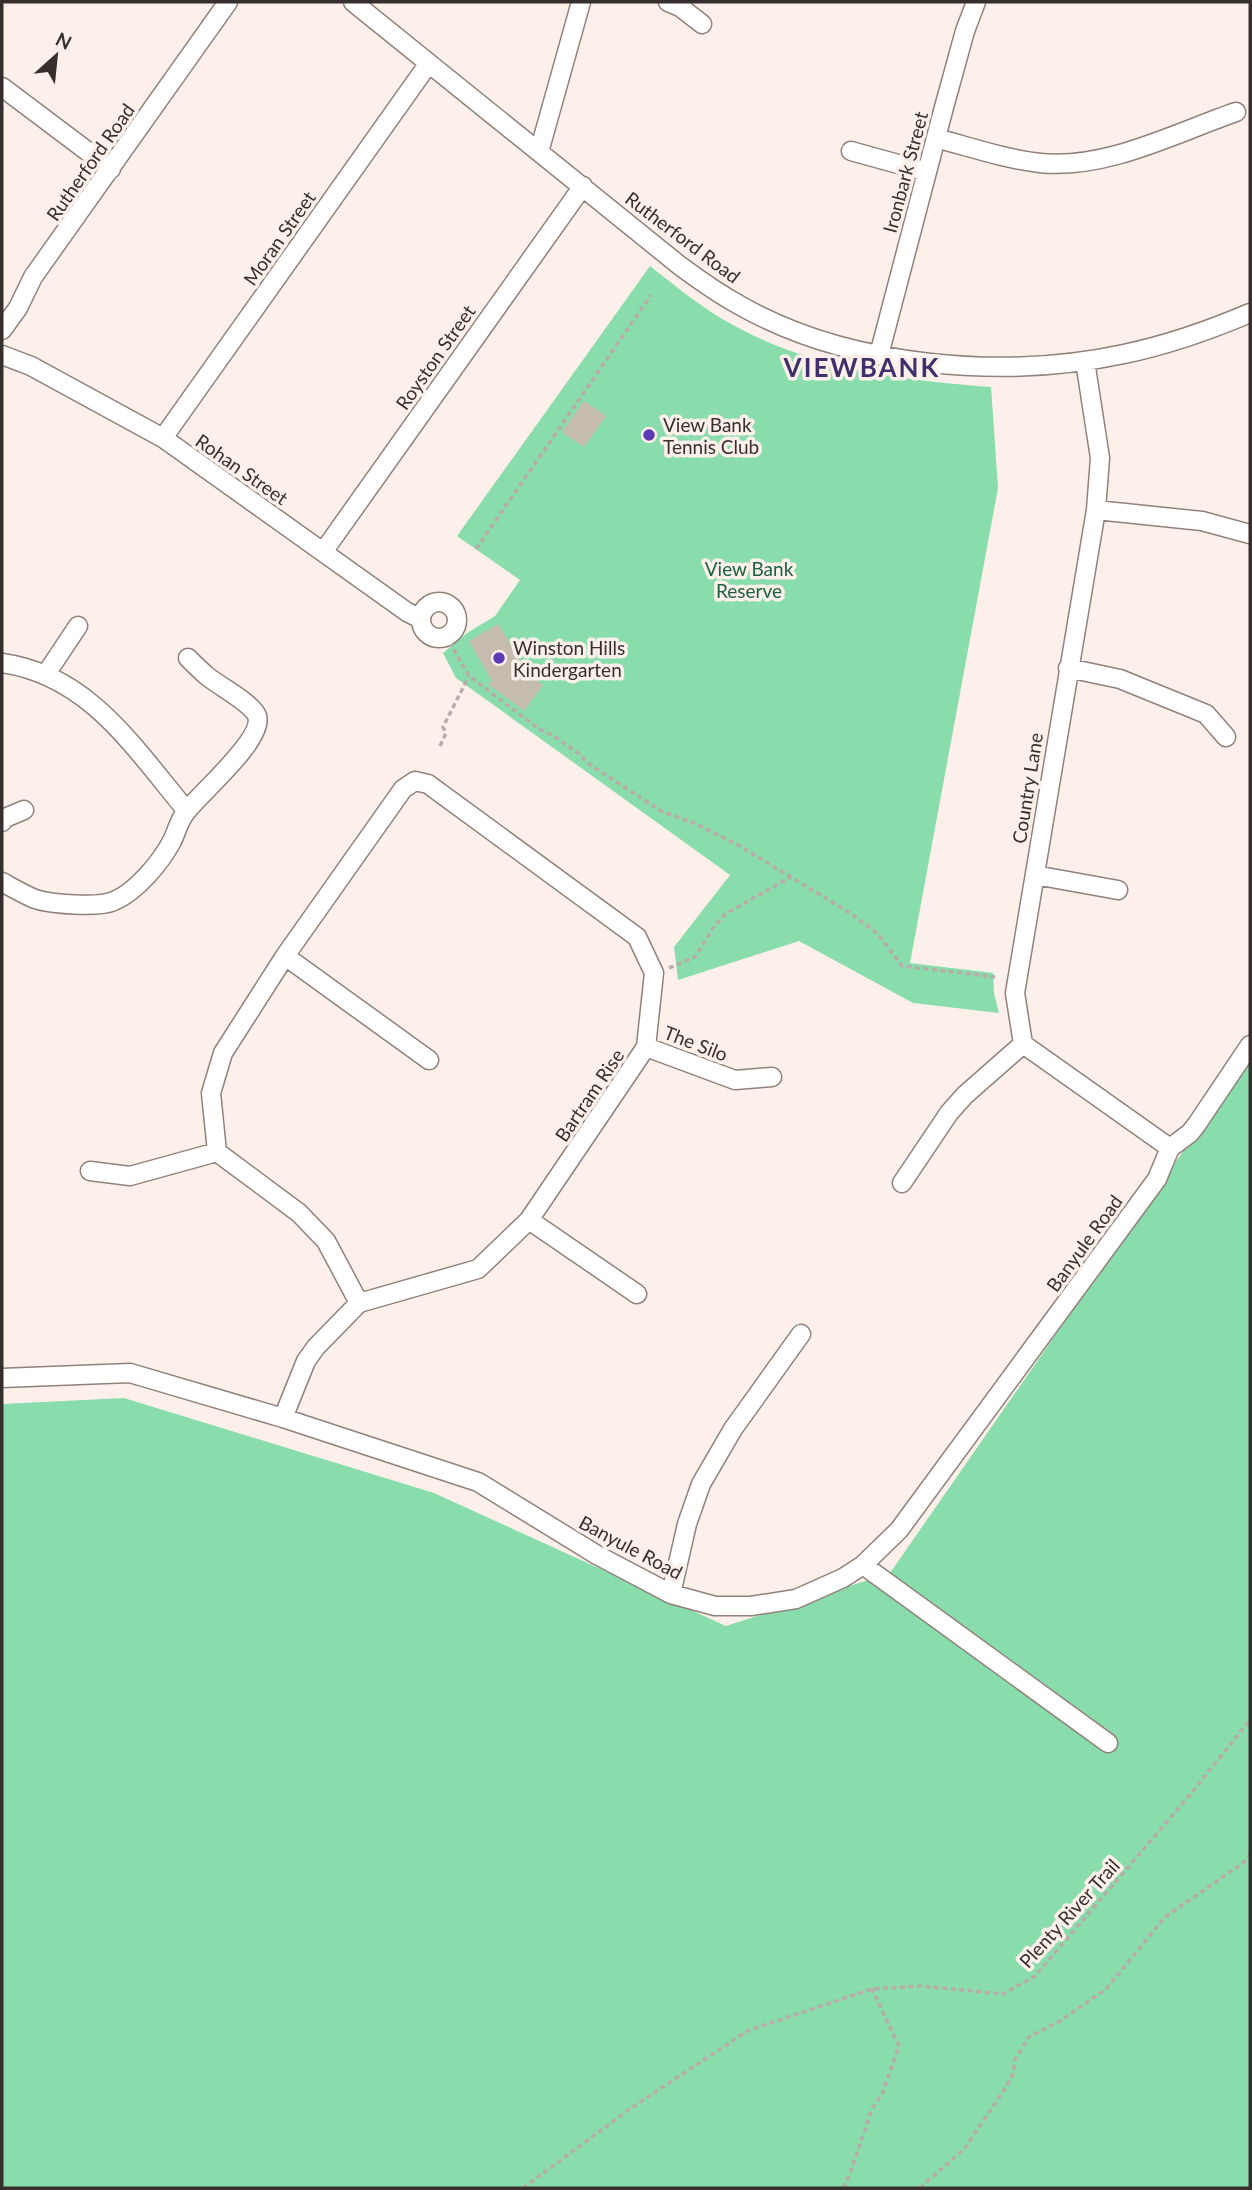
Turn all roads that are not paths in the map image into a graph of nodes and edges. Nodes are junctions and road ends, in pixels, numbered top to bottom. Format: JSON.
{"nodes":[{"id":1,"x":229,"y":2,"type":"edge"},
{"id":2,"x":354,"y":2,"type":"edge"},
{"id":3,"x":581,"y":2,"type":"edge"},
{"id":4,"x":668,"y":2,"type":"edge"},
{"id":5,"x":976,"y":2,"type":"edge"},
{"id":6,"x":702,"y":24,"type":"dead end"},
{"id":7,"x":429,"y":63,"type":"junction"},
{"id":8,"x":2,"y":87,"type":"edge"},
{"id":9,"x":1236,"y":112,"type":"dead end"},
{"id":10,"x":936,"y":138,"type":"junction"},
{"id":11,"x":851,"y":151,"type":"dead end"},
{"id":12,"x":539,"y":152,"type":"junction"},
{"id":13,"x":111,"y":169,"type":"junction"},
{"id":14,"x":927,"y":172,"type":"junction"},
{"id":15,"x":583,"y":186,"type":"junction"},
{"id":16,"x":33,"y":277,"type":"junction"},
{"id":17,"x":2,"y":313,"type":"edge"},
{"id":18,"x":1250,"y":313,"type":"edge"},
{"id":19,"x":2,"y":330,"type":"edge"},
{"id":20,"x":2,"y":345,"type":"edge"},
{"id":21,"x":2,"y":355,"type":"edge"},
{"id":22,"x":879,"y":355,"type":"junction"},
{"id":23,"x":1085,"y":361,"type":"junction"},
{"id":24,"x":31,"y":366,"type":"junction"},
{"id":25,"x":163,"y":438,"type":"junction"},
{"id":26,"x":1096,"y":510,"type":"junction"},
{"id":27,"x":1250,"y":534,"type":"edge"},
{"id":28,"x":323,"y":552,"type":"junction"},
{"id":29,"x":421,"y":619,"type":"junction"},
{"id":30,"x":78,"y":626,"type":"dead end"},
{"id":31,"x":188,"y":658,"type":"dead end"},
{"id":32,"x":2,"y":663,"type":"edge"},
{"id":33,"x":1068,"y":667,"type":"junction"},
{"id":34,"x":46,"y":674,"type":"junction"},
{"id":35,"x":1226,"y":737,"type":"dead end"},
{"id":36,"x":24,"y":810,"type":"dead end"},
{"id":37,"x":187,"y":811,"type":"junction"},
{"id":38,"x":2,"y":822,"type":"edge"},
{"id":39,"x":1035,"y":875,"type":"junction"},
{"id":40,"x":2,"y":882,"type":"edge"},
{"id":41,"x":1118,"y":890,"type":"dead end"},
{"id":42,"x":285,"y":956,"type":"junction"},
{"id":43,"x":1023,"y":1044,"type":"junction"},
{"id":44,"x":1250,"y":1045,"type":"edge"},
{"id":45,"x":646,"y":1047,"type":"junction"},
{"id":46,"x":429,"y":1060,"type":"dead end"},
{"id":47,"x":772,"y":1077,"type":"dead end"},
{"id":48,"x":1170,"y":1148,"type":"junction"},
{"id":49,"x":216,"y":1152,"type":"junction"},
{"id":50,"x":90,"y":1171,"type":"dead end"},
{"id":51,"x":902,"y":1183,"type":"dead end"},
{"id":52,"x":529,"y":1220,"type":"junction"},
{"id":53,"x":637,"y":1294,"type":"dead end"},
{"id":54,"x":359,"y":1303,"type":"junction"},
{"id":55,"x":801,"y":1335,"type":"dead end"},
{"id":56,"x":2,"y":1378,"type":"edge"},
{"id":57,"x":283,"y":1418,"type":"junction"},
{"id":58,"x":863,"y":1564,"type":"junction"},
{"id":59,"x":671,"y":1594,"type":"junction"},
{"id":60,"x":1108,"y":1743,"type":"dead end"}],
"edges":[{"from":1,"to":13,"type":"street","name":"Rutherford Road"},
{"from":2,"to":7,"type":"street","name":"Rutherford Road"},
{"from":3,"to":12,"type":"street"},
{"from":4,"to":6,"type":"street"},
{"from":5,"to":10,"type":"street","name":"Ironbark Street"},
{"from":7,"to":12,"type":"street","name":"Rutherford Road"},
{"from":7,"to":25,"type":"street","name":"Moran Street"},
{"from":8,"to":13,"type":"street"},
{"from":9,"to":10,"type":"street"},
{"from":10,"to":14,"type":"street","name":"Ironbark Street"},
{"from":11,"to":14,"type":"street"},
{"from":12,"to":15,"type":"street","name":"Rutherford Road"},
{"from":13,"to":16,"type":"street","name":"Rutherford Road"},
{"from":14,"to":22,"type":"street","name":"Ironbark Street"},
{"from":15,"to":22,"type":"street","name":"Rutherford Road"},
{"from":15,"to":28,"type":"street","name":"Royston Street"},
{"from":16,"to":17,"type":"street","name":"Rutherford Road"},
{"from":16,"to":19,"type":"street","name":"Rutherford Road"},
{"from":18,"to":23,"type":"street","name":"Rutherford Road"},
{"from":20,"to":24,"type":"street","name":"Rohan Street"},
{"from":21,"to":24,"type":"street","name":"Rohan Street"},
{"from":22,"to":23,"type":"street","name":"Rutherford Road"},
{"from":23,"to":26,"type":"street","name":"Country Lane"},
{"from":24,"to":25,"type":"street","name":"Rohan Street"},
{"from":25,"to":28,"type":"street","name":"Rohan Street"},
{"from":26,"to":27,"type":"street"},
{"from":26,"to":33,"type":"street","name":"Country Lane"},
{"from":28,"to":29,"type":"street","name":"Rohan Street"},
{"from":29,"to":29,"type":"street"},
{"from":30,"to":34,"type":"street"},
{"from":31,"to":37,"type":"street"},
{"from":32,"to":34,"type":"street"},
{"from":33,"to":35,"type":"street"},
{"from":33,"to":39,"type":"street","name":"Country Lane"},
{"from":34,"to":37,"type":"street"},
{"from":36,"to":38,"type":"street"},
{"from":37,"to":40,"type":"street"},
{"from":39,"to":41,"type":"street"},
{"from":39,"to":43,"type":"street","name":"Country Lane"},
{"from":42,"to":45,"type":"street","name":"Bartram Rise"},
{"from":42,"to":46,"type":"street"},
{"from":42,"to":49,"type":"street"},
{"from":43,"to":48,"type":"street"},
{"from":43,"to":51,"type":"street"},
{"from":44,"to":48,"type":"street","name":"Banyule Road"},
{"from":45,"to":47,"type":"street","name":"The Silo"},
{"from":45,"to":52,"type":"street","name":"Bartram Rise"},
{"from":48,"to":58,"type":"street","name":"Banyule Road"},
{"from":49,"to":50,"type":"street"},
{"from":49,"to":54,"type":"street"},
{"from":52,"to":53,"type":"street"},
{"from":52,"to":54,"type":"street","name":"Bartram Rise"},
{"from":54,"to":57,"type":"street","name":"Bartram Rise"},
{"from":55,"to":59,"type":"street"},
{"from":56,"to":57,"type":"street","name":"Banyule Road"},
{"from":57,"to":59,"type":"street","name":"Banyule Road"},
{"from":58,"to":59,"type":"street","name":"Banyule Road"},
{"from":58,"to":60,"type":"street"}]}
